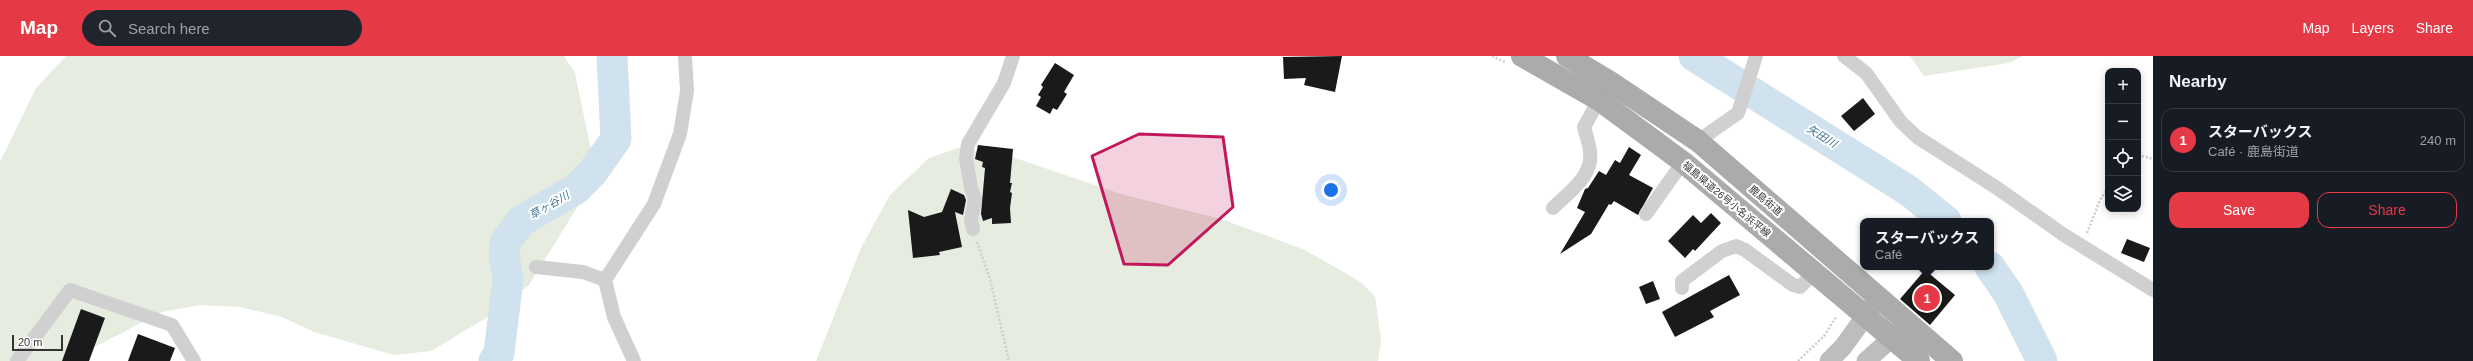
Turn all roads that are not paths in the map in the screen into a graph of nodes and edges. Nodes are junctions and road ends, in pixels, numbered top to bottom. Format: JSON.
{"nodes":[{"id":1,"x":685,"y":56,"type":"edge"},
{"id":2,"x":1012,"y":56,"type":"edge"},
{"id":3,"x":1567,"y":56,"type":"edge"},
{"id":4,"x":1756,"y":56,"type":"edge"},
{"id":5,"x":1844,"y":56,"type":"edge"},
{"id":6,"x":1517,"y":61,"type":"edge"},
{"id":7,"x":1599,"y":100,"type":"junction"},
{"id":8,"x":1698,"y":141,"type":"junction"},
{"id":9,"x":1683,"y":162,"type":"junction"},
{"id":10,"x":1553,"y":208,"type":"dead end"},
{"id":11,"x":1646,"y":214,"type":"dead end"},
{"id":12,"x":973,"y":229,"type":"road end"},
{"id":13,"x":536,"y":267,"type":"dead end"},
{"id":14,"x":1815,"y":272,"type":"junction"},
{"id":15,"x":605,"y":280,"type":"junction"},
{"id":16,"x":1682,"y":288,"type":"dead end"},
{"id":17,"x":2153,"y":290,"type":"edge"},
{"id":18,"x":1880,"y":297,"type":"junction"},
{"id":19,"x":1864,"y":316,"type":"junction"},
{"id":20,"x":1908,"y":322,"type":"junction"},
{"id":21,"x":1892,"y":338,"type":"junction"},
{"id":22,"x":17,"y":361,"type":"edge"},
{"id":23,"x":194,"y":361,"type":"edge"},
{"id":24,"x":634,"y":361,"type":"edge"},
{"id":25,"x":1829,"y":361,"type":"edge"},
{"id":26,"x":1866,"y":361,"type":"edge"},
{"id":27,"x":1919,"y":361,"type":"edge"},
{"id":28,"x":1952,"y":361,"type":"edge"}],
"edges":[{"from":1,"to":15,"type":"street"},
{"from":2,"to":12,"type":"street"},
{"from":3,"to":8,"type":"main road","name":"鹿島街道"},
{"from":4,"to":8,"type":"street"},
{"from":5,"to":17,"type":"street"},
{"from":6,"to":7,"type":"main road","name":"福島県道26号小名浜平線"},
{"from":7,"to":9,"type":"main road","name":"福島県道26号小名浜平線"},
{"from":7,"to":10,"type":"street"},
{"from":8,"to":18,"type":"main road","name":"鹿島街道"},
{"from":9,"to":11,"type":"street"},
{"from":9,"to":14,"type":"main road","name":"福島県道26号小名浜平線"},
{"from":13,"to":15,"type":"street"},
{"from":14,"to":16,"type":"street"},
{"from":14,"to":19,"type":"main road","name":"福島県道26号小名浜平線"},
{"from":15,"to":24,"type":"street"},
{"from":18,"to":19,"type":"street"},
{"from":18,"to":20,"type":"main road","name":"鹿島街道"},
{"from":19,"to":21,"type":"main road","name":"福島県道26号小名浜平線"},
{"from":19,"to":25,"type":"street"},
{"from":20,"to":21,"type":"street"},
{"from":20,"to":28,"type":"main road","name":"鹿島街道"},
{"from":21,"to":26,"type":"street"},
{"from":21,"to":27,"type":"main road","name":"福島県道26号小名浜平線"},
{"from":22,"to":23,"type":"street"}]}
